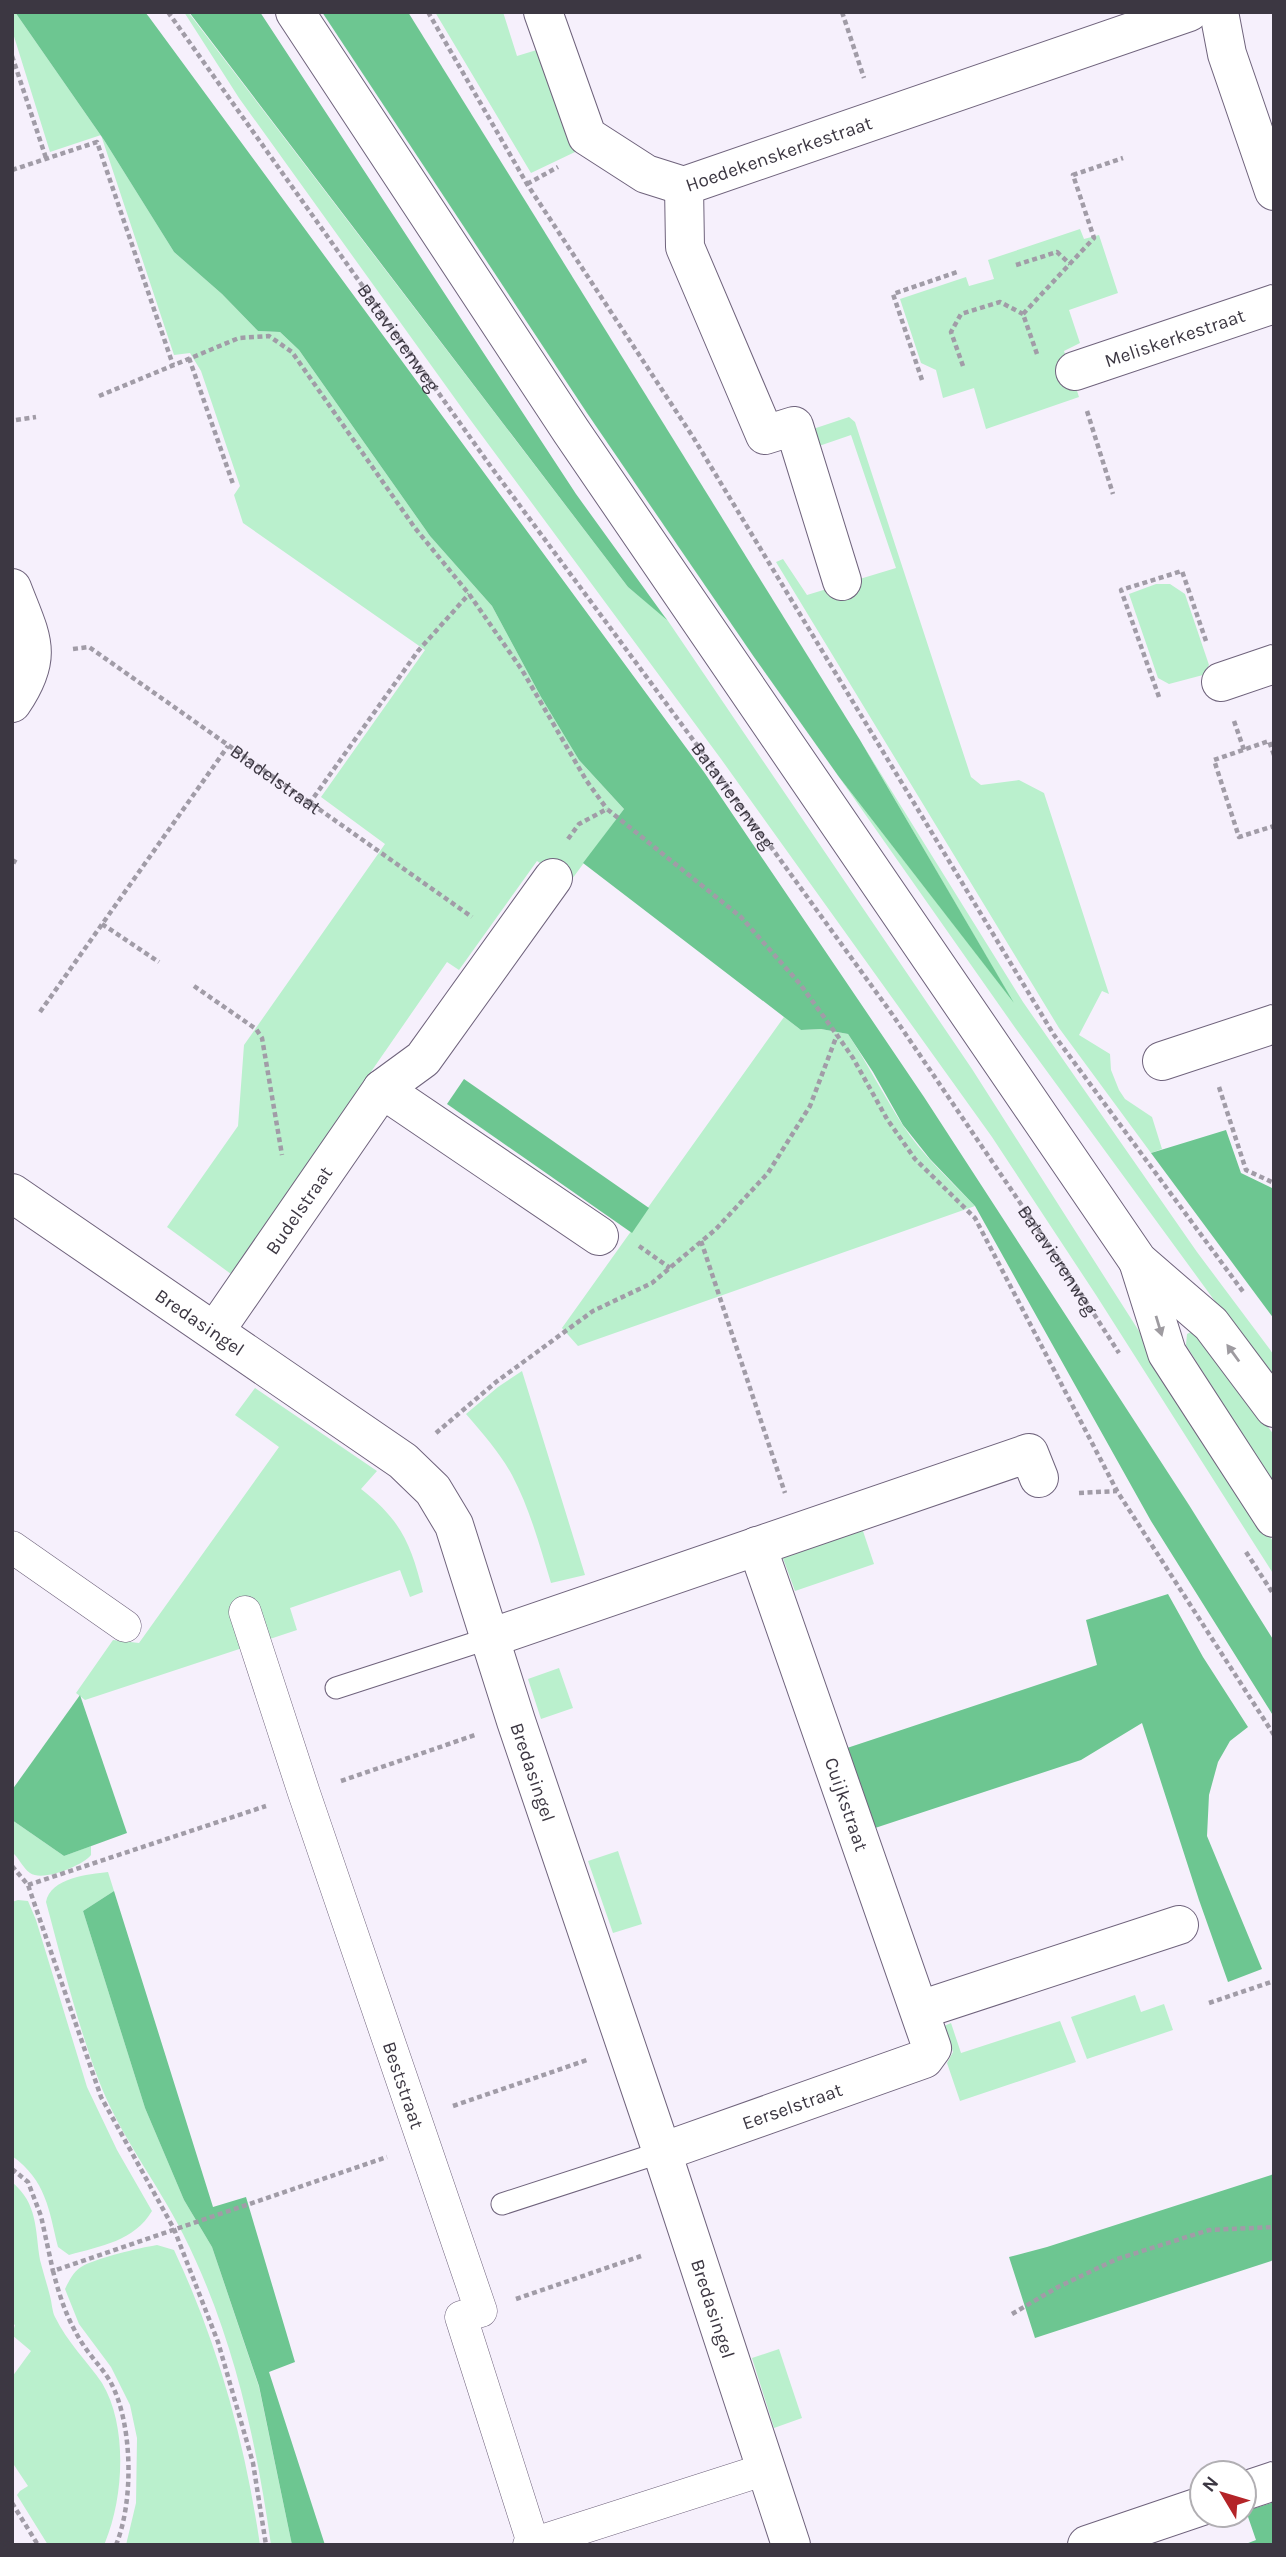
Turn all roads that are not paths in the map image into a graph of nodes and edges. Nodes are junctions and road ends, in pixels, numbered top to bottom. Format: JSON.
{"nodes":[{"id":1,"x":295,"y":12,"type":"edge"},
{"id":2,"x":543,"y":12,"type":"edge"},
{"id":3,"x":1188,"y":12,"type":"edge"},
{"id":4,"x":1219,"y":12,"type":"edge"},
{"id":5,"x":684,"y":186,"type":"junction"},
{"id":6,"x":1274,"y":191,"type":"edge"},
{"id":7,"x":1274,"y":304,"type":"edge"},
{"id":8,"x":1058,"y":369,"type":"road end"},
{"id":9,"x":842,"y":581,"type":"dead end"},
{"id":10,"x":12,"y":589,"type":"edge"},
{"id":11,"x":1274,"y":664,"type":"edge"},
{"id":12,"x":1221,"y":682,"type":"road end"},
{"id":13,"x":12,"y":703,"type":"edge"},
{"id":14,"x":553,"y":878,"type":"road end"},
{"id":15,"x":1274,"y":1024,"type":"edge"},
{"id":16,"x":1162,"y":1061,"type":"dead end"},
{"id":17,"x":382,"y":1089,"type":"junction"},
{"id":18,"x":12,"y":1193,"type":"edge"},
{"id":19,"x":599,"y":1236,"type":"dead end"},
{"id":20,"x":1138,"y":1261,"type":"junction"},
{"id":21,"x":215,"y":1331,"type":"junction"},
{"id":22,"x":1274,"y":1408,"type":"edge"},
{"id":23,"x":1039,"y":1478,"type":"road end"},
{"id":24,"x":1274,"y":1517,"type":"edge"},
{"id":25,"x":12,"y":1546,"type":"edge"},
{"id":26,"x":757,"y":1546,"type":"junction"},
{"id":27,"x":245,"y":1612,"type":"dead end"},
{"id":28,"x":125,"y":1626,"type":"dead end"},
{"id":29,"x":490,"y":1638,"type":"junction"},
{"id":30,"x":337,"y":1688,"type":"dead end"},
{"id":31,"x":1179,"y":1925,"type":"dead end"},
{"id":32,"x":920,"y":2010,"type":"junction"},
{"id":33,"x":924,"y":2059,"type":"joint"},
{"id":34,"x":662,"y":2152,"type":"junction"},
{"id":35,"x":502,"y":2204,"type":"dead end"},
{"id":36,"x":766,"y":2469,"type":"junction"},
{"id":37,"x":1188,"y":2511,"type":"edge"},
{"id":38,"x":531,"y":2544,"type":"edge"},
{"id":39,"x":791,"y":2545,"type":"edge"},
{"id":40,"x":1087,"y":2545,"type":"edge"}],
"edges":[{"from":1,"to":20,"type":"street"},
{"from":2,"to":5,"type":"street"},
{"from":3,"to":5,"type":"street","name":"Hoedekenskerkestraat"},
{"from":4,"to":6,"type":"street"},
{"from":5,"to":9,"type":"street","name":"Hoedekenskerkestraat"},
{"from":7,"to":8,"type":"street","name":"Meliskerkestraat"},
{"from":10,"to":13,"type":"street"},
{"from":11,"to":12,"type":"street"},
{"from":14,"to":17,"type":"street","name":"Budelstraat"},
{"from":15,"to":16,"type":"street"},
{"from":17,"to":19,"type":"street"},
{"from":17,"to":21,"type":"street","name":"Budelstraat"},
{"from":18,"to":21,"type":"street","name":"Bredasingel"},
{"from":22,"to":20,"type":"street","one_way":true},
{"from":20,"to":24,"type":"street","one_way":true},
{"from":21,"to":29,"type":"street","name":"Bredasingel"},
{"from":23,"to":26,"type":"street"},
{"from":25,"to":28,"type":"street"},
{"from":26,"to":29,"type":"street"},
{"from":26,"to":32,"type":"street","name":"Cuijkstraat"},
{"from":27,"to":38,"type":"street","name":"Beststraat"},
{"from":29,"to":30,"type":"lane"},
{"from":29,"to":34,"type":"street","name":"Bredasingel"},
{"from":31,"to":32,"type":"street"},
{"from":32,"to":33,"type":"street","name":"Cuijkstraat"},
{"from":33,"to":34,"type":"street","name":"Eerselstraat"},
{"from":34,"to":35,"type":"lane"},
{"from":34,"to":36,"type":"street","name":"Bredasingel"},
{"from":36,"to":38,"type":"street"},
{"from":36,"to":39,"type":"street","name":"Bredasingel"},
{"from":37,"to":40,"type":"street"}]}
